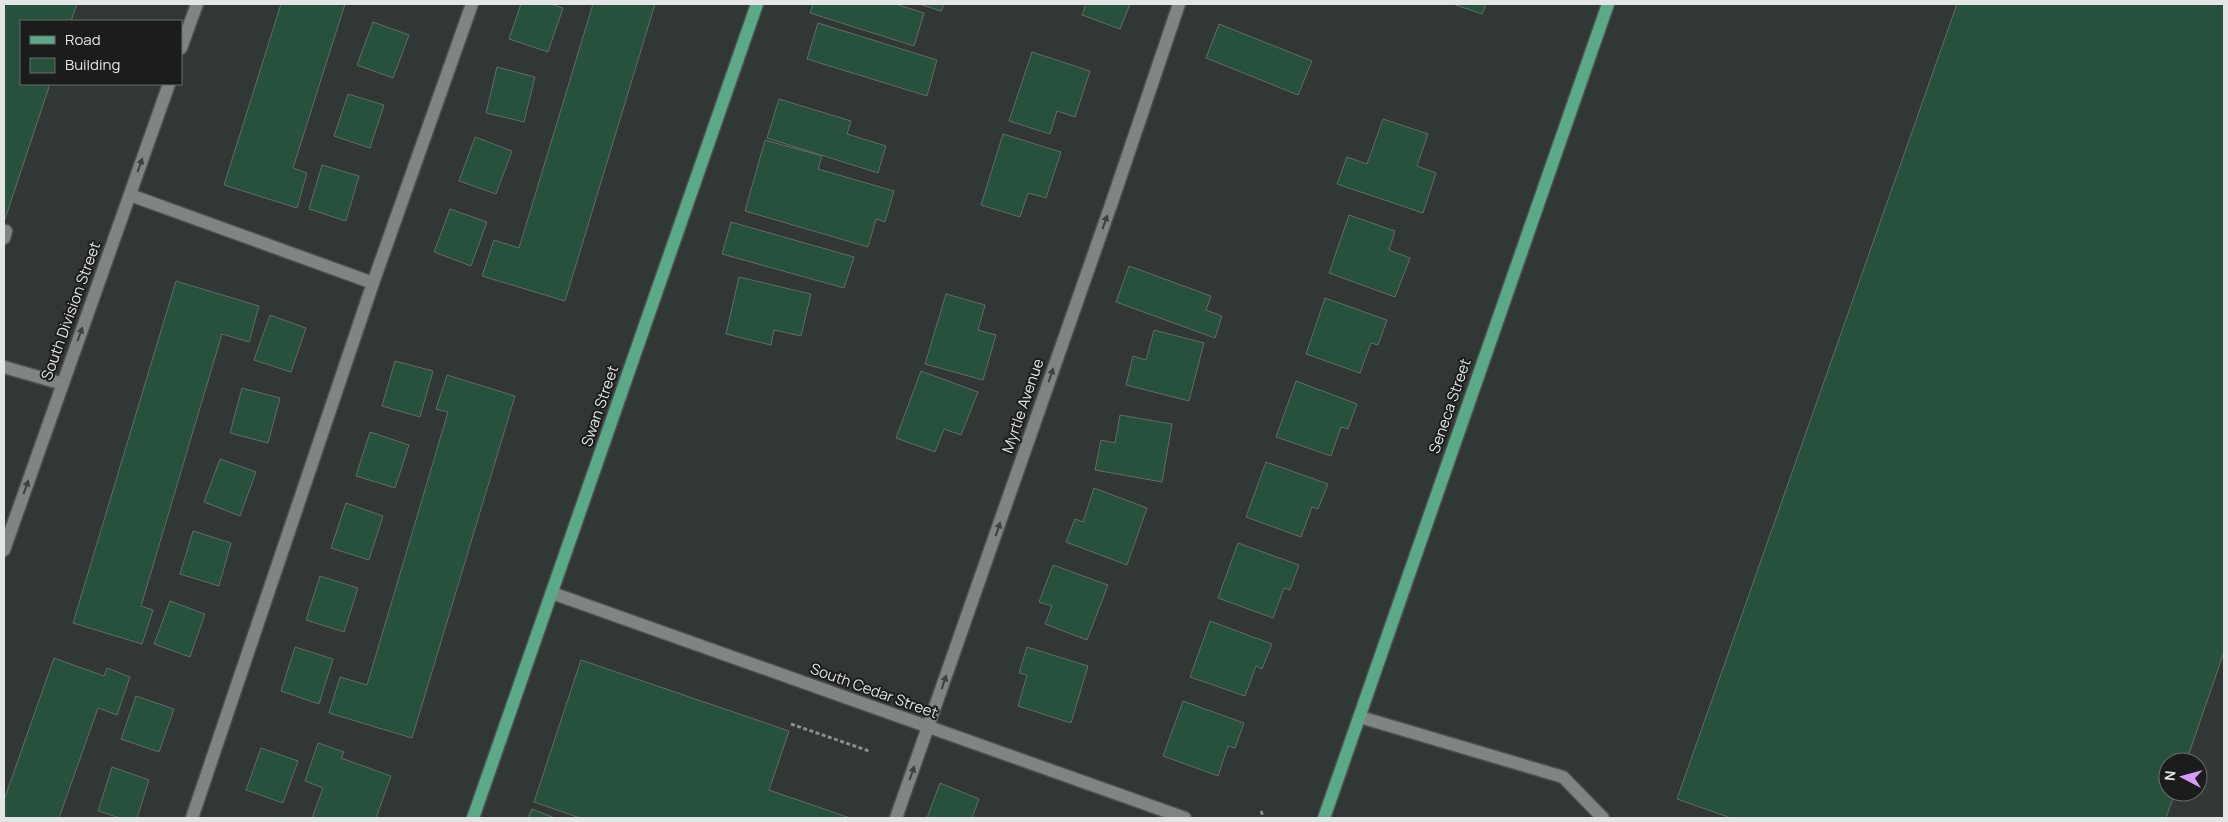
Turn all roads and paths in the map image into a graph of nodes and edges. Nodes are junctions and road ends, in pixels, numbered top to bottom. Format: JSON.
{"nodes":[{"id":1,"x":197,"y":4,"type":"edge"},
{"id":2,"x":472,"y":4,"type":"edge"},
{"id":3,"x":757,"y":4,"type":"edge"},
{"id":4,"x":1179,"y":4,"type":"edge"},
{"id":5,"x":1608,"y":4,"type":"edge"},
{"id":6,"x":182,"y":45,"type":"edge"},
{"id":7,"x":169,"y":85,"type":"edge"},
{"id":8,"x":130,"y":195,"type":"junction"},
{"id":9,"x":373,"y":283,"type":"junction"},
{"id":10,"x":4,"y":367,"type":"edge"},
{"id":11,"x":63,"y":384,"type":"junction"},
{"id":12,"x":10,"y":514,"type":"edge"},
{"id":13,"x":4,"y":550,"type":"edge"},
{"id":14,"x":552,"y":593,"type":"junction"},
{"id":15,"x":1360,"y":717,"type":"junction"},
{"id":16,"x":792,"y":724,"type":"dead end"},
{"id":17,"x":928,"y":728,"type":"junction"},
{"id":18,"x":869,"y":750,"type":"dead end"},
{"id":19,"x":1261,"y":811,"type":"dead end"},
{"id":20,"x":1263,"y":816,"type":"dead end"},
{"id":21,"x":192,"y":818,"type":"edge"},
{"id":22,"x":473,"y":818,"type":"edge"},
{"id":23,"x":896,"y":818,"type":"edge"},
{"id":24,"x":1185,"y":818,"type":"edge"},
{"id":25,"x":1324,"y":818,"type":"edge"},
{"id":26,"x":1603,"y":818,"type":"edge"}],
"edges":[{"from":1,"to":6,"type":"street"},
{"from":2,"to":9,"type":"street"},
{"from":3,"to":14,"type":"main road","name":"Swan Street"},
{"from":17,"to":4,"type":"street","name":"Myrtle Avenue","one_way":true},
{"from":5,"to":15,"type":"main road","name":"Seneca Street"},
{"from":8,"to":7,"type":"street","name":"South Division Street","one_way":true},
{"from":8,"to":9,"type":"street"},
{"from":11,"to":8,"type":"street","name":"South Division Street","one_way":true},
{"from":9,"to":21,"type":"street"},
{"from":10,"to":11,"type":"street"},
{"from":12,"to":11,"type":"street","name":"South Division Street","one_way":true},
{"from":12,"to":13,"type":"street","name":"South Division Street"},
{"from":14,"to":17,"type":"street","name":"South Cedar Street"},
{"from":14,"to":22,"type":"main road","name":"Swan Street"},
{"from":15,"to":25,"type":"main road","name":"Seneca Street"},
{"from":15,"to":26,"type":"street"},
{"from":16,"to":18,"type":"path"},
{"from":23,"to":17,"type":"street","name":"Myrtle Avenue","one_way":true},
{"from":17,"to":24,"type":"street","name":"South Cedar Street"},
{"from":19,"to":20,"type":"path"}]}
